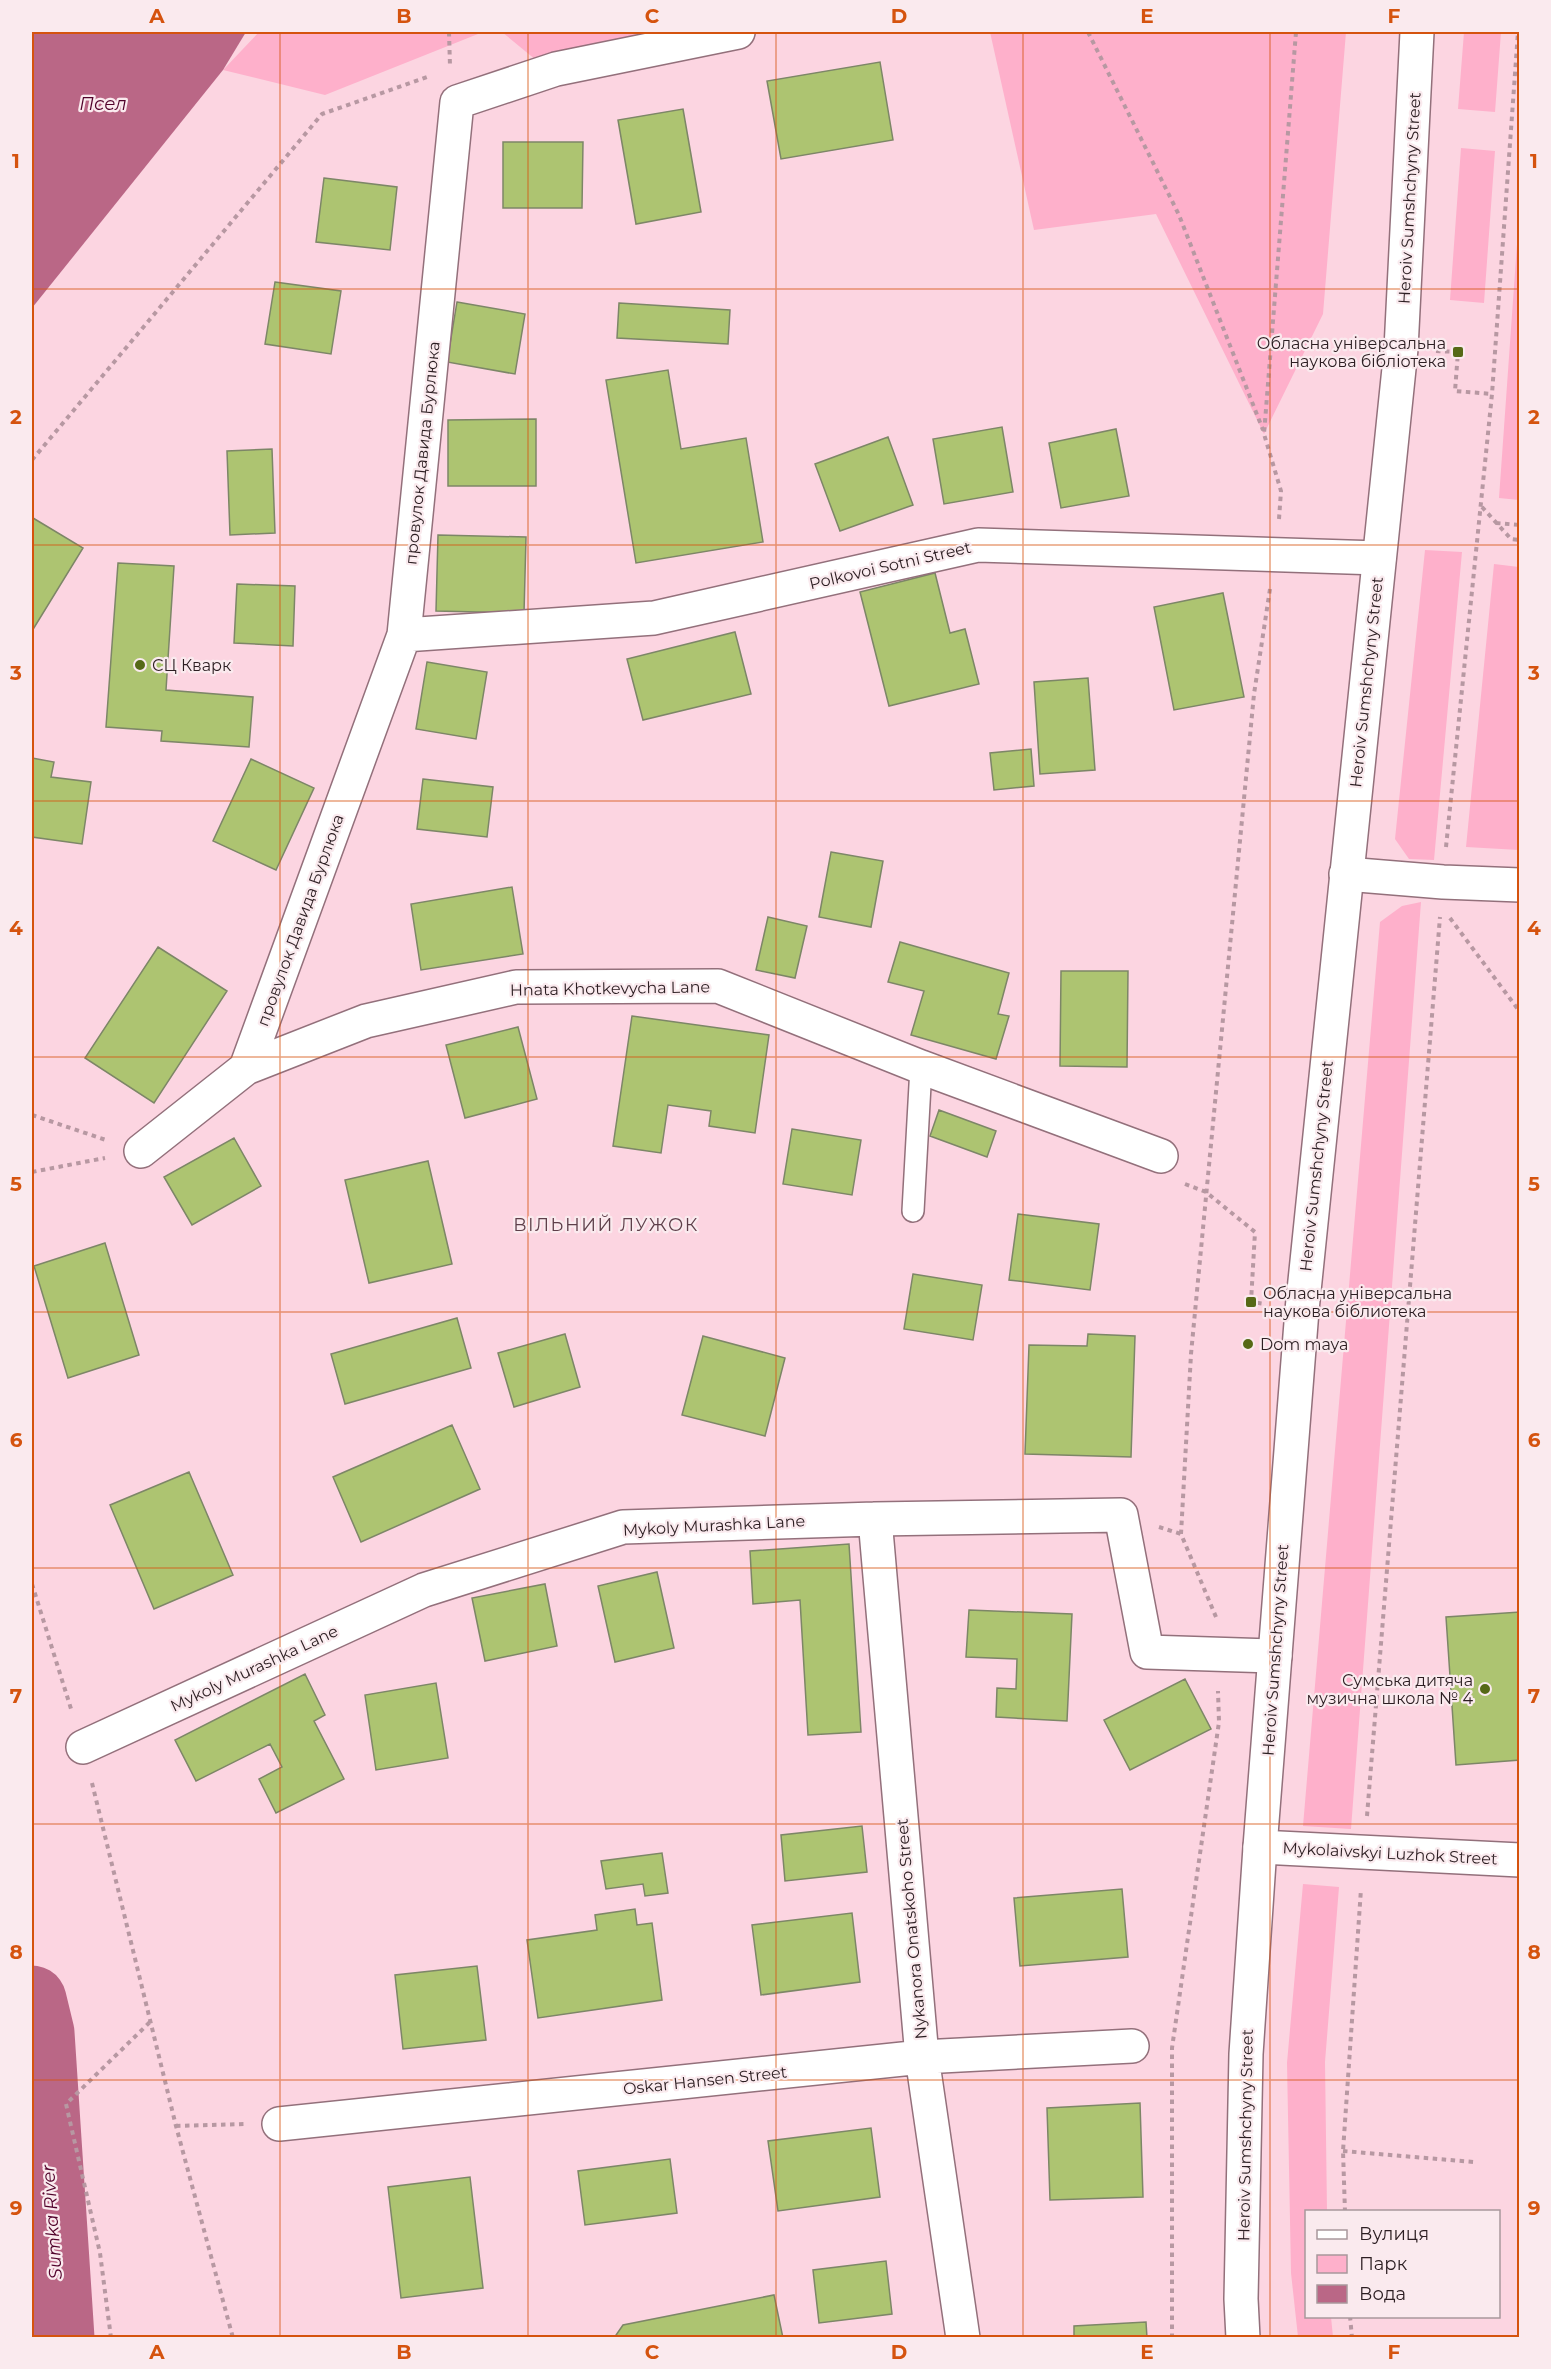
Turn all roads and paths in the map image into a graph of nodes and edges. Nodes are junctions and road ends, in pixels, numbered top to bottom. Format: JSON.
{"nodes":[{"id":1,"x":449,"y":32,"type":"edge"},
{"id":2,"x":738,"y":32,"type":"edge"},
{"id":3,"x":1088,"y":32,"type":"edge"},
{"id":4,"x":1296,"y":32,"type":"edge"},
{"id":5,"x":1417,"y":32,"type":"edge"},
{"id":6,"x":1518,"y":32,"type":"edge"},
{"id":7,"x":450,"y":69,"type":"dead end"},
{"id":8,"x":439,"y":73,"type":"dead end"},
{"id":9,"x":1401,"y":349,"type":"junction"},
{"id":10,"x":1492,"y":394,"type":"junction"},
{"id":11,"x":1264,"y":434,"type":"junction"},
{"id":12,"x":32,"y":460,"type":"edge"},
{"id":13,"x":1482,"y":507,"type":"junction"},
{"id":14,"x":1496,"y":523,"type":"junction"},
{"id":15,"x":1520,"y":525,"type":"edge"},
{"id":16,"x":1520,"y":540,"type":"edge"},
{"id":17,"x":1275,"y":555,"type":"junction"},
{"id":18,"x":1379,"y":558,"type":"junction"},
{"id":19,"x":404,"y":635,"type":"junction"},
{"id":20,"x":1346,"y":874,"type":"junction"},
{"id":21,"x":1520,"y":885,"type":"edge"},
{"id":22,"x":1442,"y":894,"type":"junction"},
{"id":23,"x":1520,"y":1012,"type":"edge"},
{"id":24,"x":921,"y":1067,"type":"junction"},
{"id":25,"x":246,"y":1068,"type":"junction"},
{"id":26,"x":32,"y":1115,"type":"edge"},
{"id":27,"x":141,"y":1151,"type":"junction"},
{"id":28,"x":1170,"y":1169,"type":"joint"},
{"id":29,"x":32,"y":1172,"type":"edge"},
{"id":30,"x":1206,"y":1192,"type":"junction"},
{"id":31,"x":913,"y":1211,"type":"dead end"},
{"id":32,"x":1302,"y":1310,"type":"junction"},
{"id":33,"x":875,"y":1519,"type":"junction"},
{"id":34,"x":32,"y":1584,"type":"edge"},
{"id":35,"x":1217,"y":1655,"type":"junction"},
{"id":36,"x":1275,"y":1656,"type":"junction"},
{"id":37,"x":83,"y":1747,"type":"junction"},
{"id":38,"x":1260,"y":1847,"type":"junction"},
{"id":39,"x":1364,"y":1852,"type":"junction"},
{"id":40,"x":1520,"y":1860,"type":"edge"},
{"id":41,"x":150,"y":2022,"type":"junction"},
{"id":42,"x":1132,"y":2046,"type":"dead end"},
{"id":43,"x":922,"y":2057,"type":"junction"},
{"id":44,"x":279,"y":2124,"type":"joint"},
{"id":45,"x":176,"y":2126,"type":"junction"},
{"id":46,"x":1343,"y":2151,"type":"junction"},
{"id":47,"x":1474,"y":2162,"type":"dead end"},
{"id":48,"x":1346,"y":2210,"type":"edge"},
{"id":49,"x":1350,"y":2318,"type":"edge"},
{"id":50,"x":111,"y":2337,"type":"edge"},
{"id":51,"x":233,"y":2337,"type":"edge"},
{"id":52,"x":963,"y":2337,"type":"edge"},
{"id":53,"x":1172,"y":2337,"type":"edge"},
{"id":54,"x":1243,"y":2337,"type":"edge"},
{"id":55,"x":1352,"y":2337,"type":"edge"}],
"edges":[{"from":1,"to":7,"type":"path"},
{"from":2,"to":19,"type":"street","name":"провулок Давида Бурлюка"},
{"from":3,"to":11,"type":"path"},
{"from":4,"to":11,"type":"path"},
{"from":5,"to":9,"type":"street","name":"Heroiv Sumshchyny Street"},
{"from":6,"to":10,"type":"path"},
{"from":8,"to":12,"type":"path"},
{"from":9,"to":10,"type":"path"},
{"from":9,"to":18,"type":"street","name":"Heroiv Sumshchyny Street"},
{"from":10,"to":13,"type":"path"},
{"from":11,"to":17,"type":"path"},
{"from":13,"to":14,"type":"path"},
{"from":13,"to":22,"type":"path"},
{"from":14,"to":15,"type":"path"},
{"from":14,"to":16,"type":"path"},
{"from":17,"to":18,"type":"street","name":"Polkovoi Sotni Street"},
{"from":17,"to":19,"type":"street","name":"Polkovoi Sotni Street"},
{"from":17,"to":30,"type":"path"},
{"from":18,"to":20,"type":"street","name":"Heroiv Sumshchyny Street"},
{"from":19,"to":25,"type":"street","name":"провулок Давида Бурлюка"},
{"from":20,"to":22,"type":"street"},
{"from":20,"to":32,"type":"street","name":"Heroiv Sumshchyny Street"},
{"from":21,"to":22,"type":"street"},
{"from":22,"to":23,"type":"path"},
{"from":22,"to":39,"type":"path"},
{"from":24,"to":25,"type":"street","name":"Hnata Khotkevycha Lane"},
{"from":24,"to":28,"type":"street","name":"Hnata Khotkevycha Lane"},
{"from":24,"to":31,"type":"lane"},
{"from":25,"to":27,"type":"street","name":"Hnata Khotkevycha Lane"},
{"from":26,"to":27,"type":"path"},
{"from":27,"to":29,"type":"path"},
{"from":28,"to":30,"type":"path"},
{"from":30,"to":32,"type":"path"},
{"from":30,"to":35,"type":"path"},
{"from":32,"to":36,"type":"street","name":"Heroiv Sumshchyny Street"},
{"from":33,"to":35,"type":"street","name":"Mykoly Murashka Lane"},
{"from":33,"to":37,"type":"street","name":"Mykoly Murashka Lane"},
{"from":33,"to":43,"type":"street","name":"Nykanora Onatskoho Street"},
{"from":34,"to":37,"type":"path"},
{"from":35,"to":36,"type":"street","name":"Mykoly Murashka Lane"},
{"from":35,"to":53,"type":"path"},
{"from":36,"to":38,"type":"street","name":"Heroiv Sumshchyny Street"},
{"from":37,"to":41,"type":"path"},
{"from":38,"to":39,"type":"street","name":"Mykolaivskyi Luzhok Street"},
{"from":38,"to":54,"type":"street","name":"Heroiv Sumshchyny Street"},
{"from":39,"to":40,"type":"street","name":"Mykolaivskyi Luzhok Street"},
{"from":39,"to":46,"type":"path"},
{"from":41,"to":45,"type":"path"},
{"from":41,"to":50,"type":"path"},
{"from":42,"to":43,"type":"street","name":"Oskar Hansen Street"},
{"from":43,"to":44,"type":"street","name":"Oskar Hansen Street"},
{"from":43,"to":52,"type":"street","name":"Nykanora Onatskoho Street"},
{"from":44,"to":45,"type":"path"},
{"from":45,"to":51,"type":"path"},
{"from":46,"to":47,"type":"path"},
{"from":46,"to":48,"type":"path"},
{"from":49,"to":55,"type":"path"}]}
